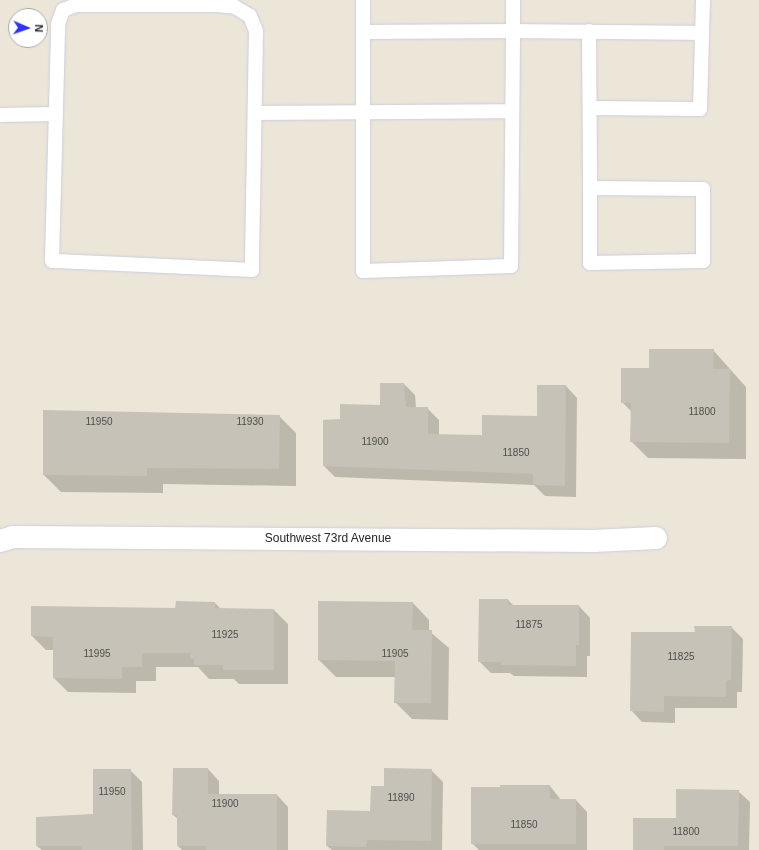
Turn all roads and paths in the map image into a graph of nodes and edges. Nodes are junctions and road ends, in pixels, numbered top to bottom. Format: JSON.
{"nodes":[{"id":1,"x":363,"y":0,"type":"edge"},
{"id":2,"x":513,"y":0,"type":"edge"},
{"id":3,"x":703,"y":0,"type":"edge"},
{"id":4,"x":513,"y":31,"type":"junction"},
{"id":5,"x":363,"y":32,"type":"junction"},
{"id":6,"x":589,"y":32,"type":"junction"},
{"id":7,"x":702,"y":33,"type":"junction"},
{"id":8,"x":590,"y":108,"type":"junction"},
{"id":9,"x":512,"y":111,"type":"junction"},
{"id":10,"x":363,"y":112,"type":"junction"},
{"id":11,"x":55,"y":114,"type":"junction"},
{"id":12,"x":255,"y":114,"type":"junction"},
{"id":13,"x":0,"y":115,"type":"edge"},
{"id":14,"x":590,"y":188,"type":"junction"},
{"id":15,"x":656,"y":538,"type":"dead end"},
{"id":16,"x":0,"y":541,"type":"edge"}],
"edges":[{"from":1,"to":5,"type":"lane"},
{"from":2,"to":4,"type":"lane"},
{"from":3,"to":7,"type":"lane"},
{"from":4,"to":5,"type":"lane"},
{"from":4,"to":6,"type":"lane"},
{"from":4,"to":9,"type":"lane"},
{"from":5,"to":10,"type":"lane"},
{"from":6,"to":7,"type":"lane"},
{"from":6,"to":8,"type":"lane"},
{"from":7,"to":8,"type":"lane"},
{"from":8,"to":14,"type":"lane"},
{"from":9,"to":10,"type":"lane"},
{"from":9,"to":10,"type":"lane"},
{"from":10,"to":12,"type":"lane"},
{"from":11,"to":12,"type":"lane"},
{"from":11,"to":12,"type":"lane"},
{"from":11,"to":13,"type":"lane"},
{"from":14,"to":14,"type":"lane"},
{"from":15,"to":16,"type":"street","name":"Southwest 73rd Avenue"}]}
